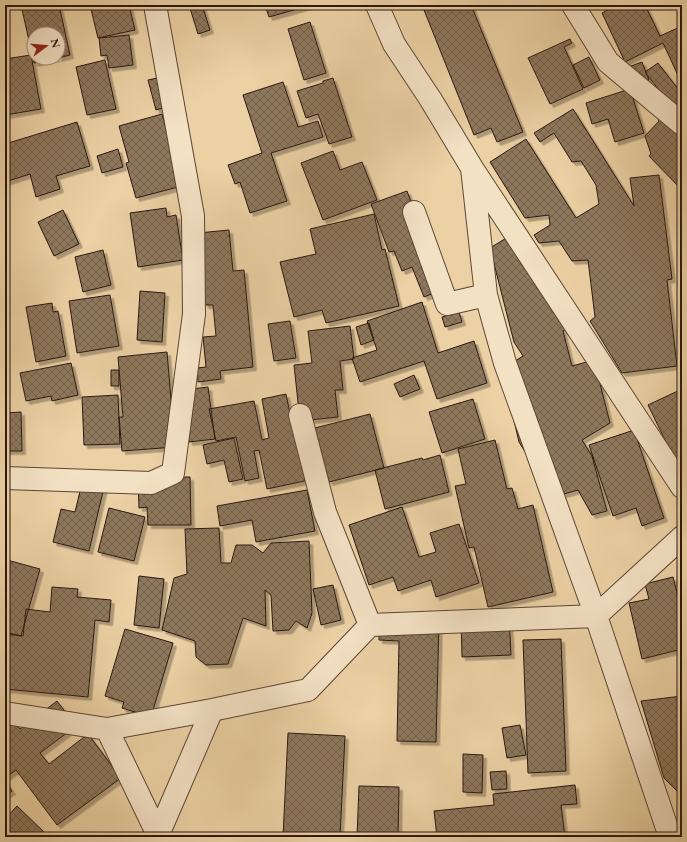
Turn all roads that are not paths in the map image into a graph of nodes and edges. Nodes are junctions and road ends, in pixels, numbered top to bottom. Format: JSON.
{"nodes":[{"id":1,"x":155,"y":5,"type":"edge"},
{"id":2,"x":377,"y":5,"type":"edge"},
{"id":3,"x":573,"y":5,"type":"edge"},
{"id":4,"x":682,"y":124,"type":"edge"},
{"id":5,"x":472,"y":168,"type":"junction"},
{"id":6,"x":414,"y":212,"type":"dead end"},
{"id":7,"x":486,"y":295,"type":"junction"},
{"id":8,"x":300,"y":415,"type":"dead end"},
{"id":9,"x":5,"y":478,"type":"edge"},
{"id":10,"x":682,"y":487,"type":"edge"},
{"id":11,"x":682,"y":537,"type":"edge"},
{"id":12,"x":596,"y":616,"type":"junction"},
{"id":13,"x":370,"y":625,"type":"junction"},
{"id":14,"x":212,"y":710,"type":"junction"},
{"id":15,"x":5,"y":713,"type":"edge"},
{"id":16,"x":108,"y":729,"type":"junction"},
{"id":17,"x":682,"y":834,"type":"edge"},
{"id":18,"x":159,"y":836,"type":"edge"},
{"id":19,"x":670,"y":837,"type":"edge"},
{"id":20,"x":678,"y":837,"type":"edge"}],
"edges":[{"from":1,"to":9,"type":"street"},
{"from":2,"to":5,"type":"street"},
{"from":3,"to":4,"type":"street"},
{"from":5,"to":7,"type":"street"},
{"from":5,"to":10,"type":"street"},
{"from":6,"to":7,"type":"street"},
{"from":7,"to":12,"type":"street"},
{"from":8,"to":13,"type":"street"},
{"from":11,"to":12,"type":"street"},
{"from":12,"to":13,"type":"street"},
{"from":12,"to":19,"type":"street"},
{"from":13,"to":14,"type":"street"},
{"from":14,"to":16,"type":"street"},
{"from":14,"to":18,"type":"street"},
{"from":15,"to":16,"type":"street"},
{"from":16,"to":18,"type":"street"},
{"from":17,"to":20,"type":"street"}]}
